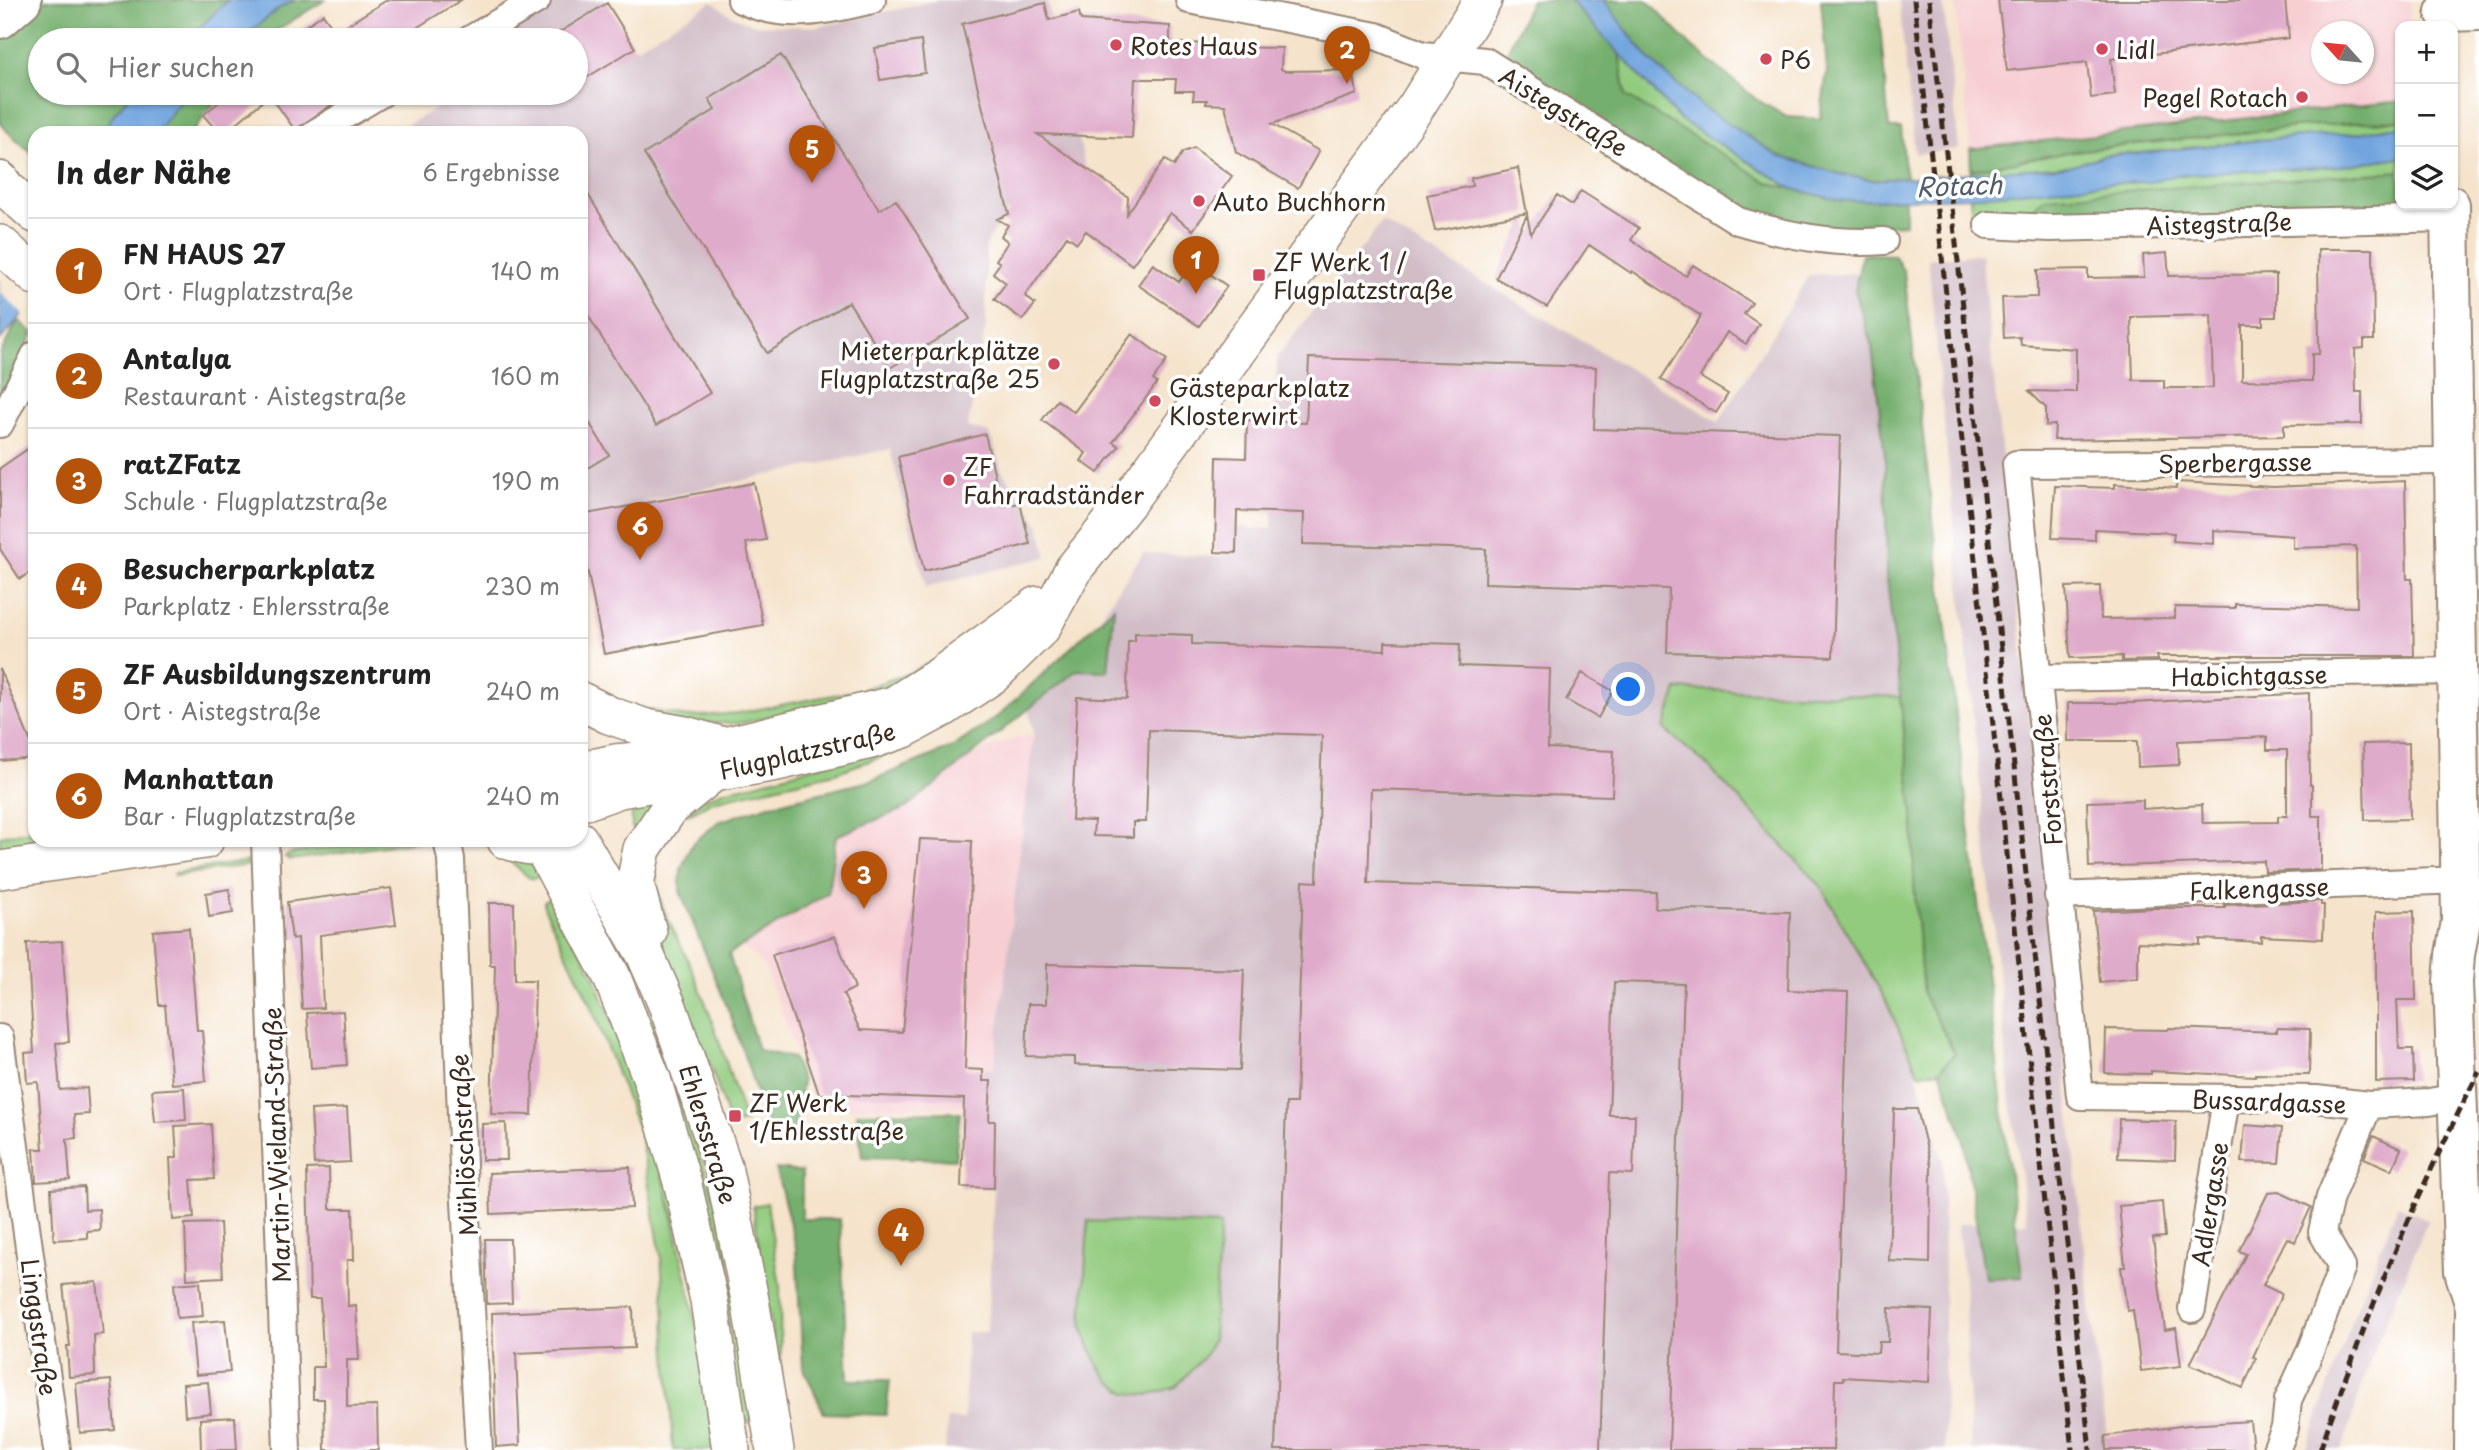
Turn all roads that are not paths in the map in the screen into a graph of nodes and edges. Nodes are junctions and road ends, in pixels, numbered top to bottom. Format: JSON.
{"nodes":[{"id":1,"x":22,"y":0,"type":"edge"},
{"id":2,"x":537,"y":0,"type":"edge"},
{"id":3,"x":741,"y":0,"type":"edge"},
{"id":4,"x":872,"y":0,"type":"edge"},
{"id":5,"x":1189,"y":0,"type":"edge"},
{"id":6,"x":1483,"y":0,"type":"edge"},
{"id":7,"x":0,"y":19,"type":"edge"},
{"id":8,"x":490,"y":28,"type":"edge"},
{"id":9,"x":1448,"y":57,"type":"junction"},
{"id":10,"x":362,"y":105,"type":"edge"},
{"id":11,"x":327,"y":126,"type":"edge"},
{"id":12,"x":1,"y":184,"type":"edge"},
{"id":13,"x":28,"y":208,"type":"edge"},
{"id":14,"x":2451,"y":212,"type":"edge"},
{"id":15,"x":1988,"y":225,"type":"dead end"},
{"id":16,"x":1884,"y":241,"type":"dead end"},
{"id":17,"x":0,"y":244,"type":"edge"},
{"id":18,"x":28,"y":270,"type":"edge"},
{"id":19,"x":28,"y":369,"type":"edge"},
{"id":20,"x":0,"y":424,"type":"edge"},
{"id":21,"x":2454,"y":461,"type":"junction"},
{"id":22,"x":2016,"y":464,"type":"joint"},
{"id":23,"x":2459,"y":671,"type":"junction"},
{"id":24,"x":2038,"y":678,"type":"junction"},
{"id":25,"x":588,"y":704,"type":"edge"},
{"id":26,"x":718,"y":758,"type":"junction"},
{"id":27,"x":588,"y":789,"type":"edge"},
{"id":28,"x":157,"y":847,"type":"edge"},
{"id":29,"x":265,"y":847,"type":"edge"},
{"id":30,"x":448,"y":847,"type":"edge"},
{"id":31,"x":551,"y":847,"type":"edge"},
{"id":32,"x":583,"y":847,"type":"edge"},
{"id":33,"x":0,"y":870,"type":"edge"},
{"id":34,"x":2461,"y":880,"type":"junction"},
{"id":35,"x":2058,"y":896,"type":"junction"},
{"id":36,"x":0,"y":1038,"type":"edge"},
{"id":37,"x":2468,"y":1094,"type":"edge"},
{"id":38,"x":2080,"y":1096,"type":"joint"},
{"id":39,"x":2226,"y":1099,"type":"junction"},
{"id":40,"x":2370,"y":1105,"type":"junction"},
{"id":41,"x":2479,"y":1132,"type":"edge"},
{"id":42,"x":2479,"y":1141,"type":"edge"},
{"id":43,"x":723,"y":1166,"type":"junction"},
{"id":44,"x":2477,"y":1298,"type":"edge"},
{"id":45,"x":2192,"y":1309,"type":"dead end"},
{"id":46,"x":57,"y":1450,"type":"edge"},
{"id":47,"x":287,"y":1450,"type":"edge"},
{"id":48,"x":479,"y":1450,"type":"edge"},
{"id":49,"x":731,"y":1450,"type":"edge"},
{"id":50,"x":775,"y":1450,"type":"edge"},
{"id":51,"x":2276,"y":1450,"type":"edge"},
{"id":52,"x":2474,"y":1450,"type":"edge"}],
"edges":[{"from":1,"to":7,"type":"main road"},
{"from":2,"to":8,"type":"street"},
{"from":3,"to":4,"type":"street"},
{"from":5,"to":9,"type":"street","name":"Aistegstraße"},
{"from":6,"to":9,"type":"street","name":"Flugplatzstraße"},
{"from":9,"to":16,"type":"street","name":"Aistegstraße"},
{"from":9,"to":26,"type":"street","name":"Flugplatzstraße"},
{"from":10,"to":11,"type":"street"},
{"from":12,"to":13,"type":"street"},
{"from":14,"to":15,"type":"street","name":"Aistegstraße"},
{"from":14,"to":21,"type":"main road"},
{"from":17,"to":18,"type":"street"},
{"from":19,"to":20,"type":"street"},
{"from":21,"to":22,"type":"street","name":"Sperbergasse"},
{"from":21,"to":23,"type":"main road"},
{"from":22,"to":24,"type":"street","name":"Forststraße"},
{"from":23,"to":24,"type":"street","name":"Habichtgasse"},
{"from":23,"to":34,"type":"main road"},
{"from":24,"to":35,"type":"street","name":"Forststraße"},
{"from":25,"to":26,"type":"street"},
{"from":26,"to":27,"type":"street","name":"Flugplatzstraße"},
{"from":26,"to":43,"type":"street"},
{"from":28,"to":33,"type":"street"},
{"from":29,"to":47,"type":"street","name":"Martin-Wieland-Straße"},
{"from":30,"to":48,"type":"street","name":"Mühlöschstraße"},
{"from":31,"to":49,"type":"street","name":"Ehlersstraße"},
{"from":32,"to":43,"type":"street","name":"Ehlersstraße"},
{"from":34,"to":35,"type":"street","name":"Falkengasse"},
{"from":34,"to":37,"type":"main road"},
{"from":35,"to":38,"type":"street","name":"Forststraße"},
{"from":36,"to":46,"type":"street","name":"Linggstraße"},
{"from":37,"to":40,"type":"street","name":"Bussardgasse"},
{"from":37,"to":44,"type":"main road"},
{"from":38,"to":39,"type":"street","name":"Bussardgasse"},
{"from":39,"to":40,"type":"street","name":"Bussardgasse"},
{"from":39,"to":45,"type":"street","name":"Adlergasse"},
{"from":40,"to":51,"type":"street"},
{"from":41,"to":42,"type":"main road"},
{"from":43,"to":50,"type":"street","name":"Ehlersstraße"},
{"from":44,"to":52,"type":"main road"}]}
